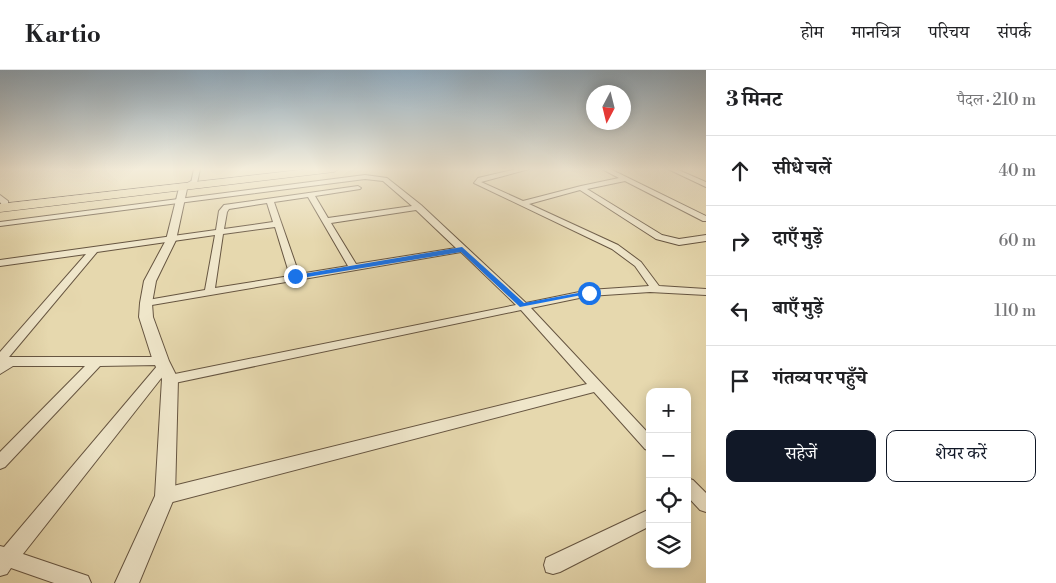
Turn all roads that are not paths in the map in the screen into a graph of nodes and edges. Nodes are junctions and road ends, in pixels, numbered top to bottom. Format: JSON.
{"nodes":[{"id":1,"x":144,"y":193,"type":"edge"},
{"id":2,"x":170,"y":193,"type":"edge"},
{"id":3,"x":185,"y":193,"type":"edge"},
{"id":4,"x":324,"y":193,"type":"edge"},
{"id":5,"x":402,"y":193,"type":"edge"},
{"id":6,"x":498,"y":193,"type":"edge"},
{"id":7,"x":562,"y":193,"type":"edge"},
{"id":8,"x":589,"y":193,"type":"edge"},
{"id":9,"x":654,"y":193,"type":"edge"},
{"id":10,"x":310,"y":195,"type":"junction"},
{"id":11,"x":270,"y":200,"type":"junction"},
{"id":12,"x":1,"y":203,"type":"edge"},
{"id":13,"x":521,"y":204,"type":"junction"},
{"id":14,"x":418,"y":206,"type":"junction"},
{"id":15,"x":689,"y":210,"type":"junction"},
{"id":16,"x":706,"y":210,"type":"edge"},
{"id":17,"x":706,"y":219,"type":"edge"},
{"id":18,"x":326,"y":221,"type":"junction"},
{"id":19,"x":0,"y":224,"type":"edge"},
{"id":20,"x":277,"y":224,"type":"junction"},
{"id":21,"x":221,"y":232,"type":"junction"},
{"id":22,"x":706,"y":238,"type":"edge"},
{"id":23,"x":170,"y":240,"type":"junction"},
{"id":24,"x":462,"y":249,"type":"junction"},
{"id":25,"x":94,"y":250,"type":"junction"},
{"id":26,"x":0,"y":263,"type":"edge"},
{"id":27,"x":354,"y":268,"type":"junction"},
{"id":28,"x":295,"y":276,"type":"junction"},
{"id":29,"x":653,"y":289,"type":"junction"},
{"id":30,"x":210,"y":290,"type":"junction"},
{"id":31,"x":706,"y":292,"type":"edge"},
{"id":32,"x":146,"y":303,"type":"junction"},
{"id":33,"x":522,"y":305,"type":"junction"},
{"id":34,"x":4,"y":360,"type":"edge"},
{"id":35,"x":98,"y":360,"type":"junction"},
{"id":36,"x":165,"y":369,"type":"junction"},
{"id":37,"x":0,"y":370,"type":"edge"},
{"id":38,"x":596,"y":387,"type":"junction"},
{"id":39,"x":646,"y":441,"type":"edge"},
{"id":40,"x":0,"y":462,"type":"edge"},
{"id":41,"x":165,"y":496,"type":"junction"},
{"id":42,"x":646,"y":519,"type":"edge"},
{"id":43,"x":3,"y":560,"type":"edge"},
{"id":44,"x":553,"y":565,"type":"dead end"},
{"id":45,"x":81,"y":583,"type":"edge"},
{"id":46,"x":127,"y":583,"type":"edge"}],
"edges":[{"from":1,"to":12,"type":"main road"},
{"from":2,"to":19,"type":"street"},
{"from":3,"to":23,"type":"street"},
{"from":4,"to":10,"type":"street"},
{"from":5,"to":14,"type":"street"},
{"from":6,"to":13,"type":"street"},
{"from":7,"to":13,"type":"street"},
{"from":8,"to":22,"type":"street"},
{"from":9,"to":15,"type":"street"},
{"from":10,"to":11,"type":"street"},
{"from":10,"to":18,"type":"street"},
{"from":11,"to":20,"type":"street"},
{"from":11,"to":21,"type":"street"},
{"from":13,"to":29,"type":"street"},
{"from":14,"to":18,"type":"street"},
{"from":14,"to":24,"type":"street"},
{"from":15,"to":16,"type":"street"},
{"from":15,"to":17,"type":"street"},
{"from":18,"to":27,"type":"street"},
{"from":20,"to":21,"type":"street"},
{"from":20,"to":28,"type":"street"},
{"from":21,"to":23,"type":"street"},
{"from":21,"to":30,"type":"street"},
{"from":23,"to":25,"type":"street"},
{"from":23,"to":32,"type":"street"},
{"from":24,"to":27,"type":"street"},
{"from":24,"to":33,"type":"street"},
{"from":25,"to":26,"type":"street"},
{"from":25,"to":34,"type":"street"},
{"from":27,"to":28,"type":"street"},
{"from":28,"to":30,"type":"street"},
{"from":29,"to":31,"type":"street"},
{"from":29,"to":33,"type":"street"},
{"from":30,"to":32,"type":"street"},
{"from":32,"to":36,"type":"street"},
{"from":33,"to":36,"type":"street"},
{"from":33,"to":38,"type":"street"},
{"from":34,"to":35,"type":"street"},
{"from":34,"to":37,"type":"street"},
{"from":35,"to":36,"type":"street"},
{"from":35,"to":40,"type":"street"},
{"from":36,"to":41,"type":"street"},
{"from":36,"to":43,"type":"street"},
{"from":38,"to":39,"type":"street"},
{"from":38,"to":41,"type":"street"},
{"from":41,"to":46,"type":"street"},
{"from":42,"to":44,"type":"street"},
{"from":43,"to":45,"type":"street"}]}
